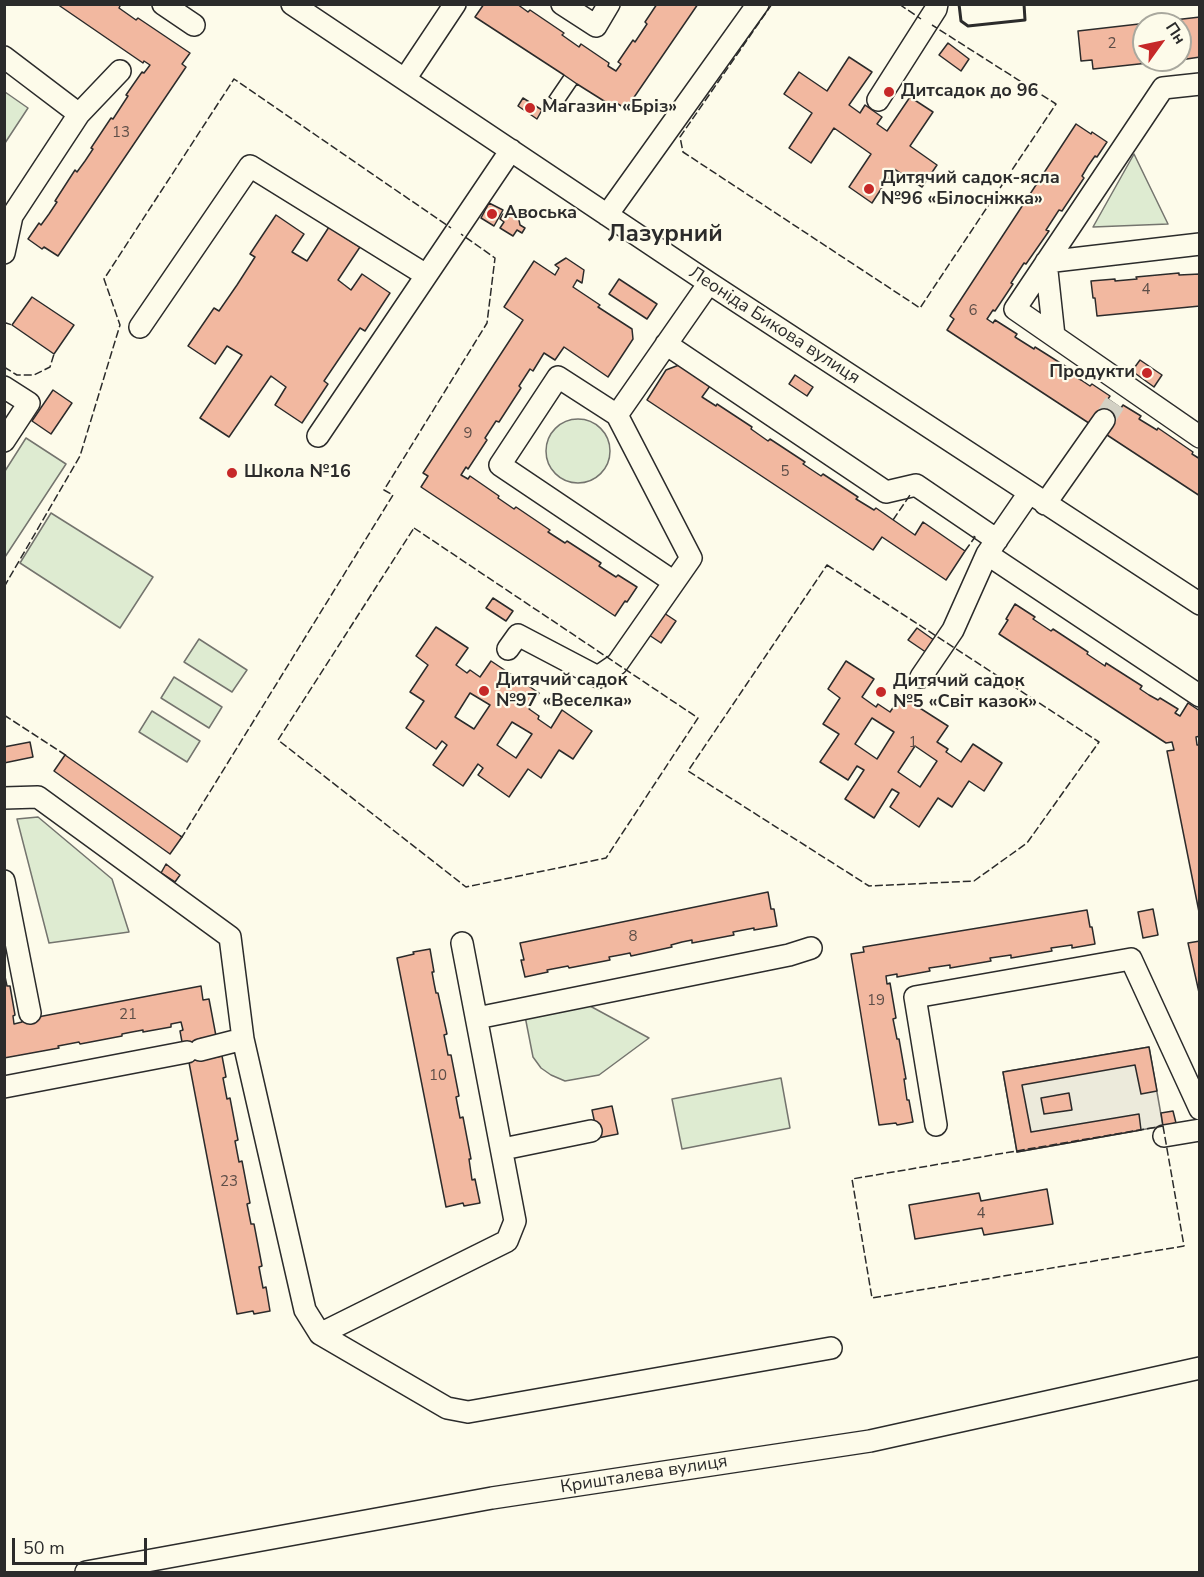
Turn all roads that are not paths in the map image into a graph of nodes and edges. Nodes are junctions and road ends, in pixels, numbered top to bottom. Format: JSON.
{"nodes":[{"id":1,"x":163,"y":4,"type":"edge"},
{"id":2,"x":292,"y":4,"type":"edge"},
{"id":3,"x":455,"y":4,"type":"edge"},
{"id":4,"x":562,"y":4,"type":"edge"},
{"id":5,"x":609,"y":4,"type":"edge"},
{"id":6,"x":758,"y":4,"type":"edge"},
{"id":7,"x":937,"y":4,"type":"edge"},
{"id":8,"x":194,"y":25,"type":"dead end"},
{"id":9,"x":4,"y":57,"type":"edge"},
{"id":10,"x":120,"y":70,"type":"dead end"},
{"id":11,"x":405,"y":79,"type":"junction"},
{"id":12,"x":1200,"y":84,"type":"edge"},
{"id":13,"x":878,"y":100,"type":"dead end"},
{"id":14,"x":79,"y":114,"type":"junction"},
{"id":15,"x":511,"y":150,"type":"junction"},
{"id":16,"x":607,"y":215,"type":"junction"},
{"id":17,"x":1200,"y":244,"type":"edge"},
{"id":18,"x":4,"y":253,"type":"edge"},
{"id":19,"x":1046,"y":262,"type":"junction"},
{"id":20,"x":426,"y":275,"type":"junction"},
{"id":21,"x":709,"y":283,"type":"junction"},
{"id":22,"x":140,"y":327,"type":"dead end"},
{"id":23,"x":1054,"y":336,"type":"junction"},
{"id":24,"x":666,"y":344,"type":"junction"},
{"id":25,"x":4,"y":387,"type":"edge"},
{"id":26,"x":1115,"y":403,"type":"junction"},
{"id":27,"x":617,"y":415,"type":"junction"},
{"id":28,"x":318,"y":436,"type":"dead end"},
{"id":29,"x":1200,"y":437,"type":"edge"},
{"id":30,"x":4,"y":441,"type":"edge"},
{"id":31,"x":1037,"y":499,"type":"junction"},
{"id":32,"x":992,"y":547,"type":"junction"},
{"id":33,"x":674,"y":582,"type":"junction"},
{"id":34,"x":1200,"y":604,"type":"edge"},
{"id":35,"x":508,"y":650,"type":"dead end"},
{"id":36,"x":921,"y":677,"type":"dead end"},
{"id":37,"x":1200,"y":696,"type":"edge"},
{"id":38,"x":4,"y":798,"type":"edge"},
{"id":39,"x":4,"y":882,"type":"edge"},
{"id":40,"x":462,"y":943,"type":"dead end"},
{"id":41,"x":812,"y":948,"type":"dead end"},
{"id":42,"x":30,"y":1013,"type":"dead end"},
{"id":43,"x":477,"y":1018,"type":"junction"},
{"id":44,"x":243,"y":1040,"type":"junction"},
{"id":45,"x":4,"y":1087,"type":"edge"},
{"id":46,"x":1200,"y":1109,"type":"edge"},
{"id":47,"x":936,"y":1125,"type":"dead end"},
{"id":48,"x":1200,"y":1130,"type":"edge"},
{"id":49,"x":591,"y":1131,"type":"dead end"},
{"id":50,"x":1164,"y":1136,"type":"dead end"},
{"id":51,"x":502,"y":1149,"type":"junction"},
{"id":52,"x":320,"y":1334,"type":"junction"},
{"id":53,"x":831,"y":1348,"type":"dead end"},
{"id":54,"x":1200,"y":1368,"type":"edge"},
{"id":55,"x":86,"y":1572,"type":"edge"}],
"edges":[{"from":1,"to":8,"type":"street"},
{"from":2,"to":11,"type":"street","name":"Леоніда Бикова вулиця"},
{"from":3,"to":11,"type":"street"},
{"from":4,"to":5,"type":"street"},
{"from":6,"to":16,"type":"street"},
{"from":7,"to":13,"type":"street"},
{"from":9,"to":14,"type":"street"},
{"from":10,"to":14,"type":"street"},
{"from":11,"to":15,"type":"street","name":"Леоніда Бикова вулиця"},
{"from":12,"to":19,"type":"street"},
{"from":14,"to":18,"type":"street"},
{"from":15,"to":16,"type":"street","name":"Леоніда Бикова вулиця"},
{"from":15,"to":20,"type":"street"},
{"from":16,"to":21,"type":"street","name":"Леоніда Бикова вулиця"},
{"from":17,"to":19,"type":"street"},
{"from":19,"to":23,"type":"street"},
{"from":19,"to":23,"type":"street"},
{"from":20,"to":22,"type":"street"},
{"from":20,"to":28,"type":"street"},
{"from":21,"to":24,"type":"street"},
{"from":21,"to":31,"type":"street","name":"Леоніда Бикова вулиця"},
{"from":23,"to":26,"type":"street"},
{"from":24,"to":27,"type":"street"},
{"from":24,"to":32,"type":"street"},
{"from":25,"to":30,"type":"street"},
{"from":26,"to":29,"type":"street"},
{"from":26,"to":31,"type":"street"},
{"from":27,"to":33,"type":"street"},
{"from":27,"to":33,"type":"street"},
{"from":31,"to":32,"type":"street"},
{"from":31,"to":34,"type":"street","name":"Леоніда Бикова вулиця"},
{"from":32,"to":36,"type":"street"},
{"from":32,"to":37,"type":"street"},
{"from":33,"to":35,"type":"street"},
{"from":38,"to":44,"type":"street"},
{"from":39,"to":42,"type":"street"},
{"from":40,"to":43,"type":"street"},
{"from":41,"to":43,"type":"street"},
{"from":43,"to":51,"type":"street"},
{"from":44,"to":45,"type":"street"},
{"from":44,"to":52,"type":"street"},
{"from":46,"to":47,"type":"street"},
{"from":48,"to":50,"type":"street"},
{"from":49,"to":51,"type":"street"},
{"from":51,"to":52,"type":"street"},
{"from":52,"to":53,"type":"street"},
{"from":54,"to":55,"type":"street","name":"Кришталева вулиця"}]}
